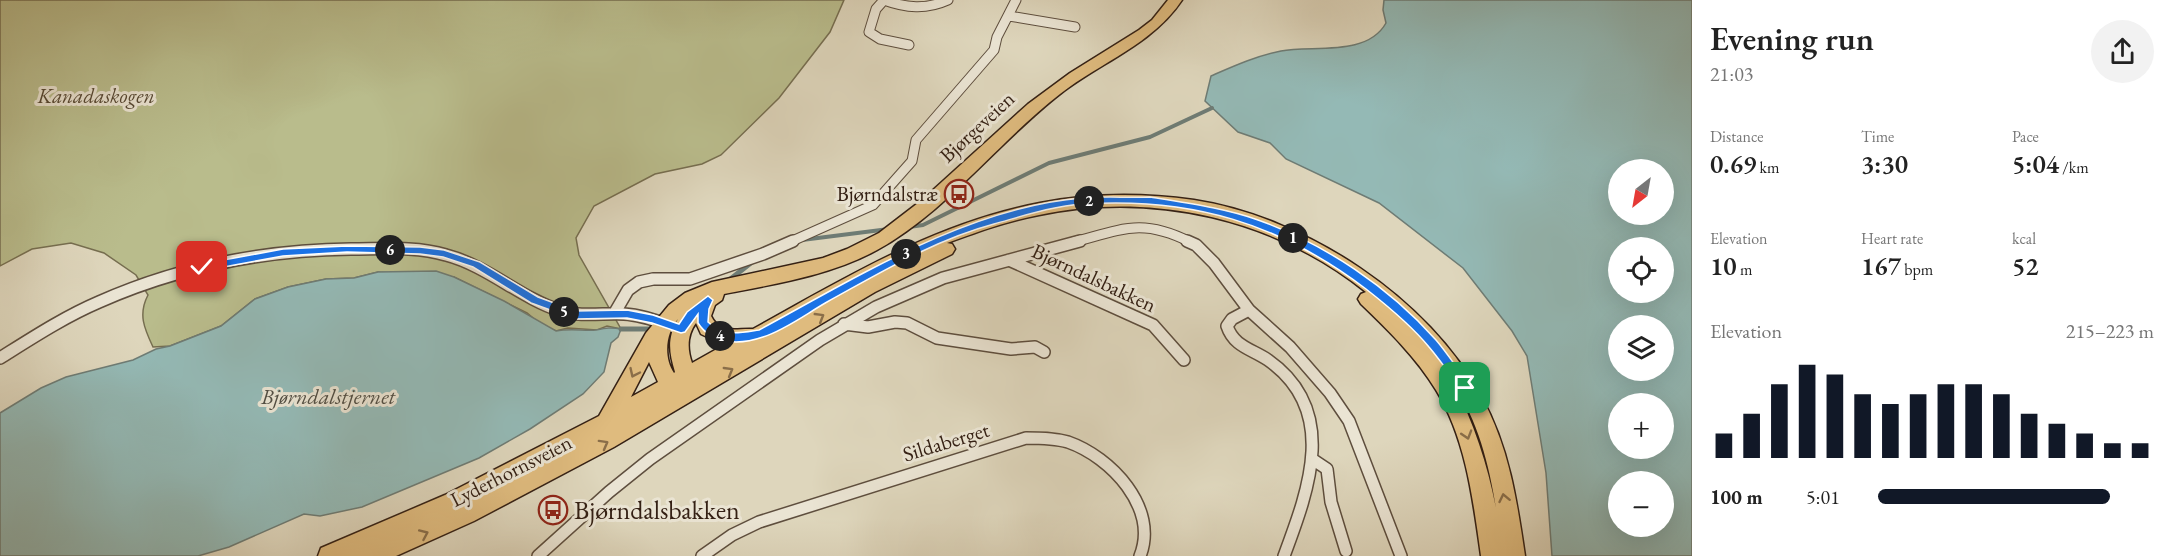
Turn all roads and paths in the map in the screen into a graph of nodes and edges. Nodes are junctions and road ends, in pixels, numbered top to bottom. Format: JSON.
{"nodes":[{"id":1,"x":884,"y":0,"type":"edge"},
{"id":2,"x":948,"y":0,"type":"edge"},
{"id":3,"x":1016,"y":0,"type":"edge"},
{"id":4,"x":1175,"y":0,"type":"edge"},
{"id":5,"x":1009,"y":16,"type":"junction"},
{"id":6,"x":1075,"y":27,"type":"dead end"},
{"id":7,"x":909,"y":45,"type":"dead end"},
{"id":8,"x":1009,"y":260,"type":"junction"},
{"id":9,"x":730,"y":286,"type":"junction"},
{"id":10,"x":708,"y":300,"type":"junction"},
{"id":11,"x":1250,"y":310,"type":"junction"},
{"id":12,"x":614,"y":314,"type":"junction"},
{"id":13,"x":844,"y":324,"type":"junction"},
{"id":14,"x":673,"y":326,"type":"junction"},
{"id":15,"x":761,"y":334,"type":"junction"},
{"id":16,"x":1044,"y":352,"type":"dead end"},
{"id":17,"x":0,"y":358,"type":"edge"},
{"id":18,"x":1184,"y":360,"type":"dead end"},
{"id":19,"x":682,"y":385,"type":"junction"},
{"id":20,"x":604,"y":423,"type":"junction"},
{"id":21,"x":1312,"y":459,"type":"junction"},
{"id":22,"x":1346,"y":551,"type":"dead end"},
{"id":23,"x":329,"y":556,"type":"edge"},
{"id":24,"x":370,"y":556,"type":"edge"},
{"id":25,"x":538,"y":556,"type":"edge"},
{"id":26,"x":702,"y":556,"type":"edge"},
{"id":27,"x":1140,"y":556,"type":"edge"},
{"id":28,"x":1284,"y":556,"type":"edge"},
{"id":29,"x":1401,"y":556,"type":"edge"},
{"id":30,"x":1492,"y":556,"type":"edge"},
{"id":31,"x":1514,"y":556,"type":"edge"}],
"edges":[{"from":1,"to":2,"type":"street"},
{"from":1,"to":7,"type":"street"},
{"from":3,"to":5,"type":"street"},
{"from":4,"to":9,"type":"main road","name":"Bjørgeveien"},
{"from":5,"to":6,"type":"street"},
{"from":5,"to":12,"type":"street"},
{"from":8,"to":11,"type":"street","name":"Bjørndalsbakken"},
{"from":8,"to":13,"type":"street","name":"Bjørndalsbakken"},
{"from":8,"to":18,"type":"street","name":"Bjørndalsbakken"},
{"from":9,"to":10,"type":"main road","name":"Bjørgeveien"},
{"from":9,"to":14,"type":"main road","name":"Bjørgeveien"},
{"from":10,"to":14,"type":"main road","name":"Bjørgeveien"},
{"from":10,"to":15,"type":"main road"},
{"from":11,"to":21,"type":"street"},
{"from":11,"to":29,"type":"street","name":"Bjørndalsbakken"},
{"from":12,"to":14,"type":"street"},
{"from":12,"to":17,"type":"street"},
{"from":13,"to":16,"type":"street"},
{"from":13,"to":25,"type":"street","name":"Bjørndalsbakken"},
{"from":14,"to":19,"type":"main road","name":"Bjørgeveien"},
{"from":14,"to":20,"type":"main road","name":"Bjørgeveien","one_way":true},
{"from":15,"to":19,"type":"main road","name":"Lyderhornsveien"},
{"from":31,"to":15,"type":"main road","name":"Lyderhornsveien","one_way":true},
{"from":19,"to":20,"type":"main road","name":"Lyderhornsveien"},
{"from":24,"to":19,"type":"main road","name":"Lyderhornsveien","one_way":true},
{"from":19,"to":30,"type":"main road","name":"Lyderhornsveien","one_way":true},
{"from":20,"to":23,"type":"main road","name":"Lyderhornsveien"},
{"from":21,"to":22,"type":"street"},
{"from":21,"to":28,"type":"street"},
{"from":26,"to":27,"type":"street","name":"Sildaberget"}]}
